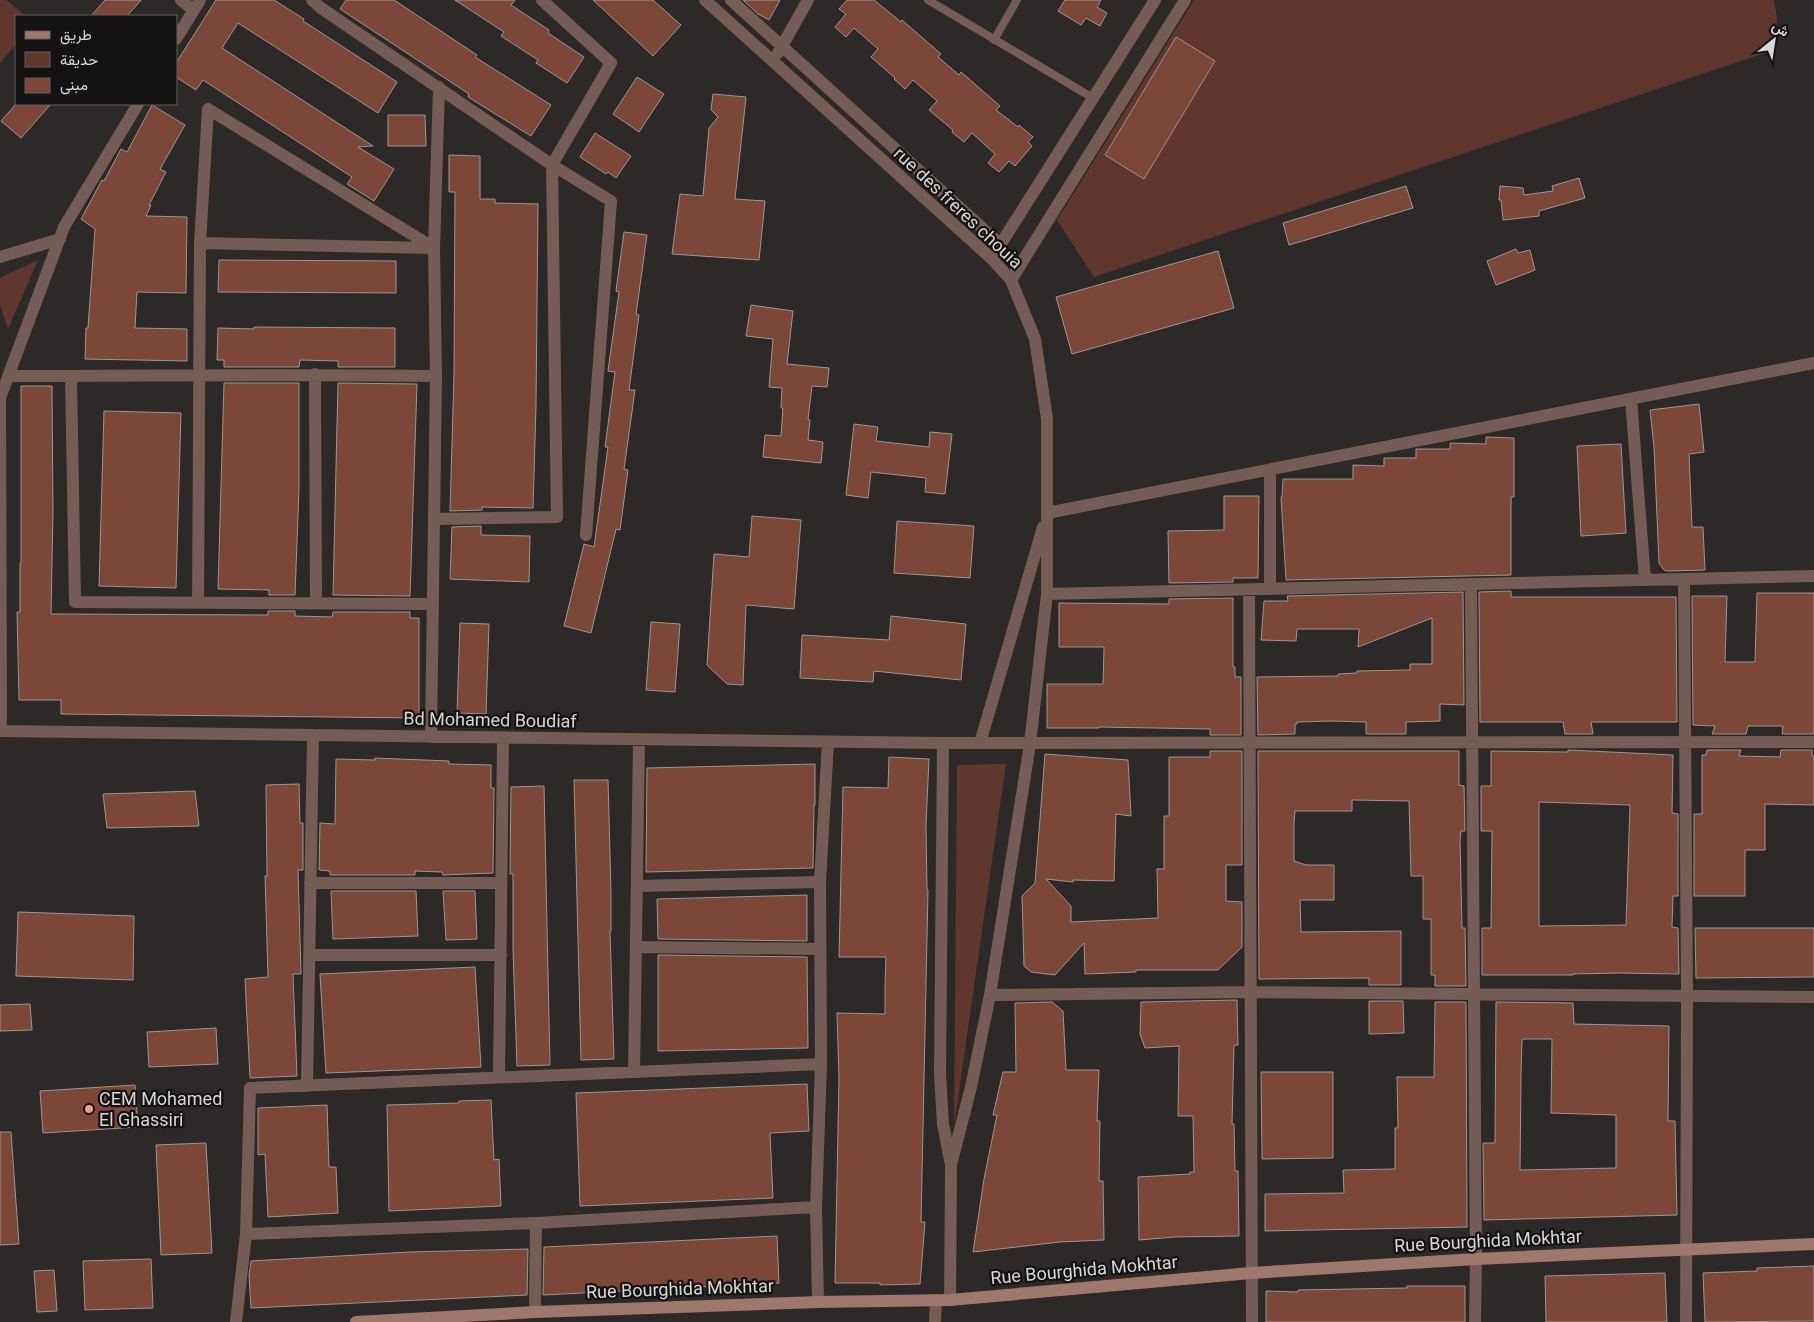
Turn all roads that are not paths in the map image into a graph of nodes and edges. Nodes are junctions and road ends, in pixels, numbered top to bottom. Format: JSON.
{"nodes":[{"id":1,"x":181,"y":0,"type":"edge"},
{"id":2,"x":542,"y":0,"type":"edge"},
{"id":3,"x":704,"y":0,"type":"edge"},
{"id":4,"x":731,"y":0,"type":"edge"},
{"id":5,"x":808,"y":0,"type":"edge"},
{"id":6,"x":928,"y":0,"type":"edge"},
{"id":7,"x":1017,"y":0,"type":"edge"},
{"id":8,"x":1155,"y":0,"type":"edge"},
{"id":9,"x":1184,"y":0,"type":"edge"},
{"id":10,"x":320,"y":3,"type":"edge"},
{"id":11,"x":940,"y":3,"type":"edge"},
{"id":12,"x":197,"y":5,"type":"edge"},
{"id":13,"x":178,"y":36,"type":"edge"},
{"id":14,"x":994,"y":40,"type":"junction"},
{"id":15,"x":782,"y":46,"type":"junction"},
{"id":16,"x":773,"y":61,"type":"junction"},
{"id":17,"x":438,"y":87,"type":"junction"},
{"id":18,"x":1093,"y":98,"type":"junction"},
{"id":19,"x":137,"y":105,"type":"edge"},
{"id":20,"x":552,"y":166,"type":"junction"},
{"id":21,"x":60,"y":239,"type":"junction"},
{"id":22,"x":200,"y":243,"type":"junction"},
{"id":23,"x":1001,"y":245,"type":"junction"},
{"id":24,"x":434,"y":248,"type":"junction"},
{"id":25,"x":0,"y":257,"type":"edge"},
{"id":26,"x":992,"y":259,"type":"junction"},
{"id":27,"x":1012,"y":280,"type":"junction"},
{"id":28,"x":1814,"y":363,"type":"edge"},
{"id":29,"x":315,"y":374,"type":"junction"},
{"id":30,"x":8,"y":376,"type":"junction"},
{"id":31,"x":71,"y":376,"type":"junction"},
{"id":32,"x":436,"y":376,"type":"junction"},
{"id":33,"x":198,"y":377,"type":"junction"},
{"id":34,"x":0,"y":398,"type":"edge"},
{"id":35,"x":1632,"y":399,"type":"junction"},
{"id":36,"x":1270,"y":470,"type":"junction"},
{"id":37,"x":0,"y":503,"type":"edge"},
{"id":38,"x":1047,"y":513,"type":"junction"},
{"id":39,"x":434,"y":519,"type":"junction"},
{"id":40,"x":586,"y":535,"type":"dead end"},
{"id":41,"x":1814,"y":576,"type":"edge"},
{"id":42,"x":1684,"y":579,"type":"junction"},
{"id":43,"x":1645,"y":580,"type":"junction"},
{"id":44,"x":1471,"y":584,"type":"junction"},
{"id":45,"x":1270,"y":589,"type":"junction"},
{"id":46,"x":1248,"y":590,"type":"junction"},
{"id":47,"x":1047,"y":594,"type":"junction"},
{"id":48,"x":316,"y":602,"type":"junction"},
{"id":49,"x":198,"y":603,"type":"junction"},
{"id":50,"x":433,"y":604,"type":"junction"},
{"id":51,"x":0,"y":731,"type":"edge"},
{"id":52,"x":314,"y":735,"type":"junction"},
{"id":53,"x":431,"y":737,"type":"junction"},
{"id":54,"x":503,"y":738,"type":"junction"},
{"id":55,"x":639,"y":739,"type":"junction"},
{"id":56,"x":828,"y":742,"type":"junction"},
{"id":57,"x":1814,"y":742,"type":"edge"},
{"id":58,"x":980,"y":743,"type":"junction"},
{"id":59,"x":1473,"y":743,"type":"junction"},
{"id":60,"x":1685,"y":743,"type":"junction"},
{"id":61,"x":943,"y":744,"type":"junction"},
{"id":62,"x":1030,"y":744,"type":"junction"},
{"id":63,"x":1249,"y":744,"type":"junction"},
{"id":64,"x":820,"y":882,"type":"junction"},
{"id":65,"x":310,"y":883,"type":"junction"},
{"id":66,"x":502,"y":884,"type":"junction"},
{"id":67,"x":637,"y":886,"type":"junction"},
{"id":68,"x":636,"y":947,"type":"junction"},
{"id":69,"x":820,"y":950,"type":"junction"},
{"id":70,"x":310,"y":955,"type":"junction"},
{"id":71,"x":501,"y":955,"type":"junction"},
{"id":72,"x":1251,"y":992,"type":"junction"},
{"id":73,"x":1475,"y":994,"type":"junction"},
{"id":74,"x":990,"y":995,"type":"junction"},
{"id":75,"x":1687,"y":996,"type":"junction"},
{"id":76,"x":1814,"y":998,"type":"edge"},
{"id":77,"x":821,"y":1064,"type":"junction"},
{"id":78,"x":634,"y":1072,"type":"junction"},
{"id":79,"x":499,"y":1077,"type":"junction"},
{"id":80,"x":307,"y":1086,"type":"junction"},
{"id":81,"x":950,"y":1165,"type":"junction"},
{"id":82,"x":816,"y":1207,"type":"junction"},
{"id":83,"x":536,"y":1223,"type":"junction"},
{"id":84,"x":246,"y":1234,"type":"junction"},
{"id":85,"x":1814,"y":1244,"type":"edge"},
{"id":86,"x":1687,"y":1249,"type":"junction"},
{"id":87,"x":1476,"y":1259,"type":"junction"},
{"id":88,"x":1252,"y":1273,"type":"junction"},
{"id":89,"x":936,"y":1300,"type":"junction"},
{"id":90,"x":950,"y":1300,"type":"junction"},
{"id":91,"x":818,"y":1302,"type":"junction"},
{"id":92,"x":535,"y":1312,"type":"junction"},
{"id":93,"x":236,"y":1322,"type":"edge"},
{"id":94,"x":356,"y":1322,"type":"edge"},
{"id":95,"x":936,"y":1322,"type":"edge"},
{"id":96,"x":1252,"y":1322,"type":"edge"},
{"id":97,"x":1475,"y":1322,"type":"edge"},
{"id":98,"x":1686,"y":1322,"type":"edge"}],
"edges":[{"from":1,"to":12,"type":"street"},
{"from":2,"to":20,"type":"street"},
{"from":3,"to":16,"type":"street","name":"rue des freres chouia"},
{"from":4,"to":15,"type":"street"},
{"from":5,"to":15,"type":"street"},
{"from":6,"to":11,"type":"lane"},
{"from":7,"to":14,"type":"lane"},
{"from":8,"to":18,"type":"street"},
{"from":9,"to":27,"type":"street"},
{"from":10,"to":17,"type":"street"},
{"from":11,"to":14,"type":"lane"},
{"from":12,"to":13,"type":"street"},
{"from":14,"to":18,"type":"lane"},
{"from":15,"to":16,"type":"street"},
{"from":15,"to":23,"type":"street"},
{"from":16,"to":26,"type":"street","name":"rue des freres chouia"},
{"from":17,"to":20,"type":"street"},
{"from":17,"to":24,"type":"street"},
{"from":18,"to":23,"type":"street"},
{"from":19,"to":21,"type":"street"},
{"from":20,"to":39,"type":"street"},
{"from":20,"to":40,"type":"street"},
{"from":21,"to":25,"type":"street"},
{"from":21,"to":30,"type":"street"},
{"from":22,"to":24,"type":"street"},
{"from":22,"to":24,"type":"street"},
{"from":22,"to":33,"type":"street"},
{"from":23,"to":26,"type":"street"},
{"from":24,"to":32,"type":"street"},
{"from":26,"to":27,"type":"street","name":"rue des freres chouia"},
{"from":27,"to":38,"type":"street","name":"rue des freres chouia"},
{"from":28,"to":35,"type":"street"},
{"from":29,"to":32,"type":"street"},
{"from":29,"to":33,"type":"street"},
{"from":29,"to":48,"type":"street"},
{"from":30,"to":31,"type":"street"},
{"from":30,"to":34,"type":"street"},
{"from":31,"to":33,"type":"street"},
{"from":31,"to":49,"type":"street"},
{"from":32,"to":39,"type":"street"},
{"from":33,"to":49,"type":"street"},
{"from":34,"to":37,"type":"street"},
{"from":35,"to":36,"type":"street"},
{"from":35,"to":43,"type":"street"},
{"from":36,"to":38,"type":"street"},
{"from":36,"to":45,"type":"street"},
{"from":37,"to":51,"type":"street"},
{"from":38,"to":47,"type":"street","name":"rue des freres chouia"},
{"from":38,"to":58,"type":"street"},
{"from":39,"to":50,"type":"street"},
{"from":41,"to":42,"type":"street"},
{"from":42,"to":43,"type":"street"},
{"from":42,"to":60,"type":"street"},
{"from":43,"to":44,"type":"street"},
{"from":44,"to":45,"type":"street"},
{"from":44,"to":59,"type":"street"},
{"from":45,"to":46,"type":"street"},
{"from":46,"to":47,"type":"street"},
{"from":46,"to":63,"type":"street"},
{"from":47,"to":62,"type":"street","name":"rue des freres chouia"},
{"from":48,"to":49,"type":"street"},
{"from":48,"to":50,"type":"street"},
{"from":50,"to":53,"type":"street"},
{"from":51,"to":52,"type":"street","name":"Bd Mohamed Boudiaf"},
{"from":52,"to":53,"type":"street","name":"Bd Mohamed Boudiaf"},
{"from":52,"to":65,"type":"street"},
{"from":53,"to":54,"type":"street","name":"Bd Mohamed Boudiaf"},
{"from":54,"to":55,"type":"street","name":"Bd Mohamed Boudiaf"},
{"from":54,"to":66,"type":"street"},
{"from":55,"to":56,"type":"street","name":"Bd Mohamed Boudiaf"},
{"from":55,"to":67,"type":"street"},
{"from":56,"to":61,"type":"street","name":"Bd Mohamed Boudiaf"},
{"from":56,"to":64,"type":"street"},
{"from":57,"to":60,"type":"street","name":"Bd Mohamed Boudiaf"},
{"from":58,"to":61,"type":"street","name":"Bd Mohamed Boudiaf"},
{"from":58,"to":62,"type":"street","name":"Bd Mohamed Boudiaf"},
{"from":59,"to":60,"type":"street","name":"Bd Mohamed Boudiaf"},
{"from":59,"to":63,"type":"street","name":"Bd Mohamed Boudiaf"},
{"from":59,"to":73,"type":"street"},
{"from":60,"to":75,"type":"street"},
{"from":61,"to":81,"type":"street"},
{"from":62,"to":63,"type":"street","name":"Bd Mohamed Boudiaf"},
{"from":62,"to":74,"type":"street","name":"rue des freres chouia"},
{"from":63,"to":72,"type":"street"},
{"from":64,"to":67,"type":"street"},
{"from":64,"to":69,"type":"street"},
{"from":65,"to":66,"type":"street"},
{"from":65,"to":70,"type":"street"},
{"from":66,"to":71,"type":"street"},
{"from":67,"to":68,"type":"street"},
{"from":68,"to":69,"type":"street"},
{"from":68,"to":78,"type":"street"},
{"from":69,"to":77,"type":"street"},
{"from":70,"to":71,"type":"street"},
{"from":70,"to":80,"type":"street"},
{"from":71,"to":79,"type":"street"},
{"from":72,"to":73,"type":"street"},
{"from":72,"to":74,"type":"street"},
{"from":72,"to":88,"type":"street"},
{"from":73,"to":75,"type":"street"},
{"from":73,"to":87,"type":"street"},
{"from":74,"to":81,"type":"street","name":"rue des freres chouia"},
{"from":75,"to":76,"type":"street"},
{"from":75,"to":86,"type":"street"},
{"from":77,"to":78,"type":"street"},
{"from":77,"to":82,"type":"street"},
{"from":78,"to":79,"type":"street"},
{"from":79,"to":80,"type":"street"},
{"from":80,"to":84,"type":"street"},
{"from":81,"to":90,"type":"street"},
{"from":82,"to":83,"type":"street"},
{"from":82,"to":91,"type":"street"},
{"from":83,"to":84,"type":"street"},
{"from":83,"to":92,"type":"street"},
{"from":84,"to":93,"type":"street"},
{"from":85,"to":86,"type":"main road","name":"Rue Bourghida Mokhtar"},
{"from":86,"to":87,"type":"main road","name":"Rue Bourghida Mokhtar"},
{"from":86,"to":98,"type":"street"},
{"from":87,"to":88,"type":"main road","name":"Rue Bourghida Mokhtar"},
{"from":87,"to":97,"type":"street"},
{"from":88,"to":90,"type":"main road","name":"Rue Bourghida Mokhtar"},
{"from":88,"to":96,"type":"street"},
{"from":89,"to":90,"type":"main road","name":"Rue Bourghida Mokhtar"},
{"from":89,"to":91,"type":"main road","name":"Rue Bourghida Mokhtar"},
{"from":89,"to":95,"type":"street"},
{"from":91,"to":92,"type":"main road","name":"Rue Bourghida Mokhtar"},
{"from":92,"to":94,"type":"main road","name":"Rue Bourghida Mokhtar"}]}
